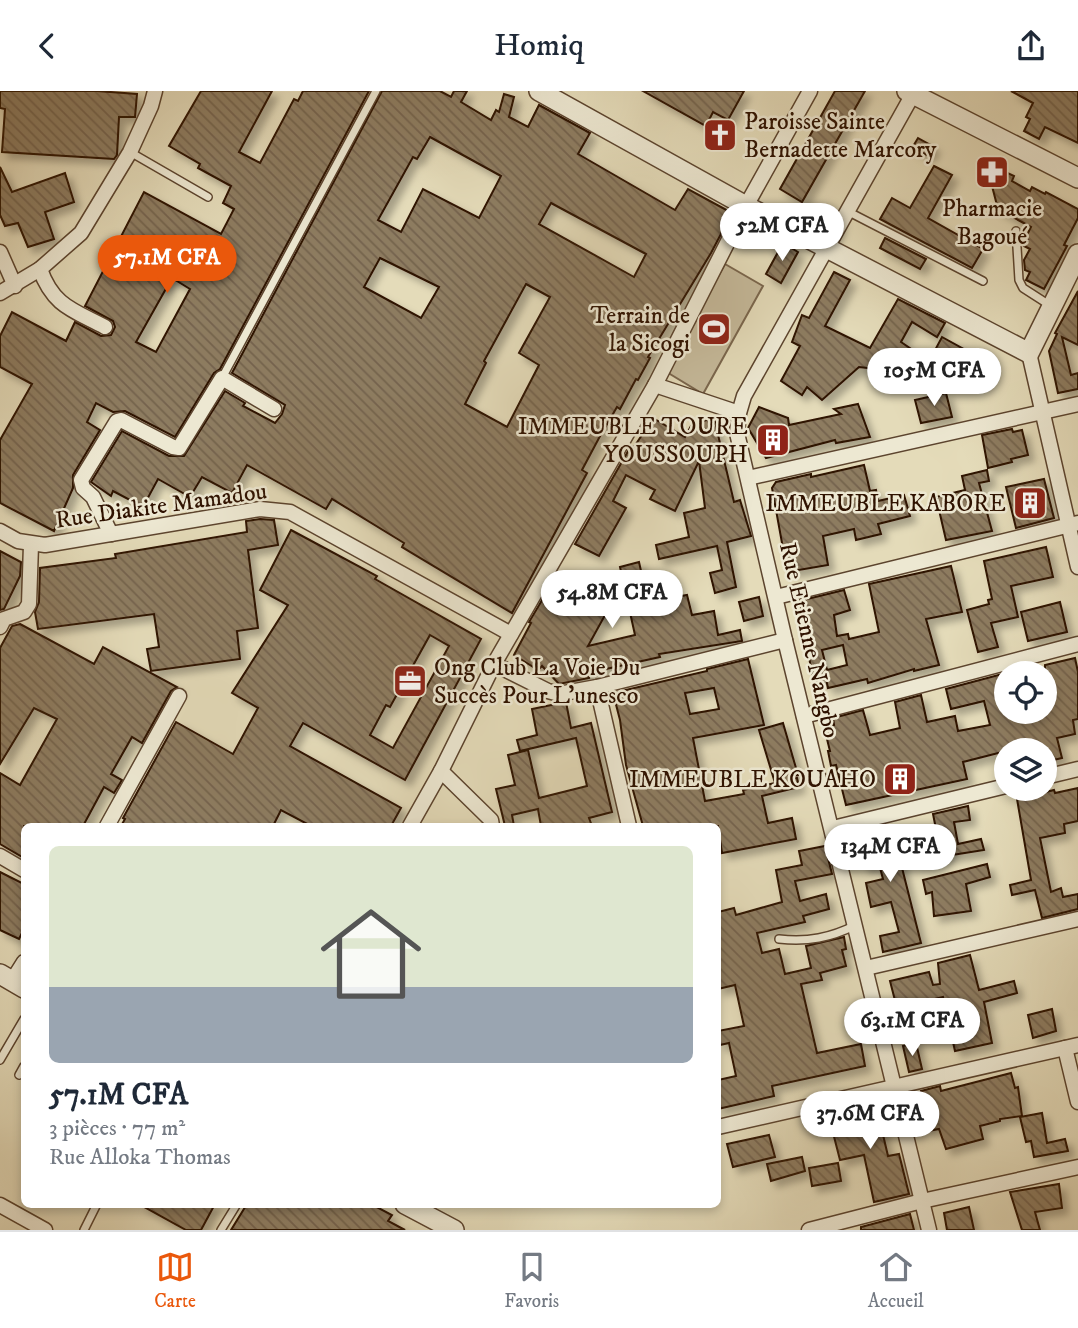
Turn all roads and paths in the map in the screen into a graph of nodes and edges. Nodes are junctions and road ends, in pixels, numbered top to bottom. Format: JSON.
{"nodes":[{"id":1,"x":155,"y":91,"type":"edge"},
{"id":2,"x":376,"y":91,"type":"edge"},
{"id":3,"x":539,"y":91,"type":"edge"},
{"id":4,"x":810,"y":91,"type":"edge"},
{"id":5,"x":912,"y":92,"type":"edge"},
{"id":6,"x":130,"y":152,"type":"junction"},
{"id":7,"x":1078,"y":178,"type":"edge"},
{"id":8,"x":208,"y":197,"type":"dead end"},
{"id":9,"x":746,"y":206,"type":"junction"},
{"id":10,"x":849,"y":212,"type":"junction"},
{"id":11,"x":1016,"y":231,"type":"dead end"},
{"id":12,"x":828,"y":250,"type":"junction"},
{"id":13,"x":0,"y":252,"type":"edge"},
{"id":14,"x":1078,"y":254,"type":"edge"},
{"id":15,"x":40,"y":269,"type":"junction"},
{"id":16,"x":983,"y":281,"type":"dead end"},
{"id":17,"x":15,"y":286,"type":"junction"},
{"id":18,"x":0,"y":293,"type":"edge"},
{"id":19,"x":1052,"y":306,"type":"junction"},
{"id":20,"x":105,"y":327,"type":"dead end"},
{"id":21,"x":1029,"y":353,"type":"junction"},
{"id":22,"x":222,"y":378,"type":"junction"},
{"id":23,"x":654,"y":386,"type":"junction"},
{"id":24,"x":1078,"y":404,"type":"edge"},
{"id":25,"x":274,"y":409,"type":"dead end"},
{"id":26,"x":1042,"y":412,"type":"junction"},
{"id":27,"x":739,"y":413,"type":"junction"},
{"id":28,"x":748,"y":478,"type":"junction"},
{"id":29,"x":1073,"y":524,"type":"edge"},
{"id":30,"x":0,"y":531,"type":"edge"},
{"id":31,"x":111,"y":534,"type":"junction"},
{"id":32,"x":31,"y":545,"type":"junction"},
{"id":33,"x":1078,"y":567,"type":"edge"},
{"id":34,"x":776,"y":597,"type":"junction"},
{"id":35,"x":1,"y":621,"type":"edge"},
{"id":36,"x":511,"y":634,"type":"junction"},
{"id":37,"x":785,"y":641,"type":"junction"},
{"id":38,"x":1078,"y":644,"type":"edge"},
{"id":39,"x":494,"y":664,"type":"junction"},
{"id":40,"x":597,"y":687,"type":"junction"},
{"id":41,"x":179,"y":696,"type":"dead end"},
{"id":42,"x":804,"y":716,"type":"junction"},
{"id":43,"x":1078,"y":769,"type":"edge"},
{"id":44,"x":441,"y":771,"type":"junction"},
{"id":45,"x":1057,"y":774,"type":"edge"},
{"id":46,"x":994,"y":789,"type":"edge"},
{"id":47,"x":109,"y":823,"type":"edge"},
{"id":48,"x":412,"y":823,"type":"edge"},
{"id":49,"x":492,"y":823,"type":"edge"},
{"id":50,"x":627,"y":823,"type":"edge"},
{"id":51,"x":832,"y":828,"type":"junction"},
{"id":52,"x":0,"y":856,"type":"edge"},
{"id":53,"x":21,"y":868,"type":"edge"},
{"id":54,"x":1078,"y":919,"type":"edge"},
{"id":55,"x":856,"y":925,"type":"junction"},
{"id":56,"x":779,"y":939,"type":"dead end"},
{"id":57,"x":866,"y":968,"type":"junction"},
{"id":58,"x":21,"y":1024,"type":"edge"},
{"id":59,"x":1071,"y":1046,"type":"edge"},
{"id":60,"x":0,"y":1060,"type":"edge"},
{"id":61,"x":21,"y":1071,"type":"edge"},
{"id":62,"x":19,"y":1075,"type":"dead end"},
{"id":63,"x":895,"y":1086,"type":"junction"},
{"id":64,"x":1078,"y":1102,"type":"edge"},
{"id":65,"x":721,"y":1126,"type":"edge"},
{"id":66,"x":1078,"y":1167,"type":"edge"},
{"id":67,"x":922,"y":1201,"type":"junction"},
{"id":68,"x":0,"y":1205,"type":"edge"},
{"id":69,"x":95,"y":1208,"type":"edge"},
{"id":70,"x":235,"y":1208,"type":"edge"},
{"id":71,"x":419,"y":1208,"type":"edge"},
{"id":72,"x":45,"y":1230,"type":"edge"},
{"id":73,"x":84,"y":1230,"type":"edge"},
{"id":74,"x":221,"y":1230,"type":"edge"},
{"id":75,"x":454,"y":1230,"type":"edge"},
{"id":76,"x":809,"y":1230,"type":"edge"},
{"id":77,"x":929,"y":1230,"type":"edge"}],
"edges":[{"from":1,"to":6,"type":"street"},
{"from":2,"to":22,"type":"lane"},
{"from":3,"to":9,"type":"street"},
{"from":4,"to":9,"type":"street"},
{"from":5,"to":7,"type":"street"},
{"from":5,"to":10,"type":"street","name":"Rue Etienne Nangbo"},
{"from":6,"to":8,"type":"lane"},
{"from":6,"to":15,"type":"street"},
{"from":9,"to":12,"type":"street"},
{"from":9,"to":23,"type":"street"},
{"from":10,"to":12,"type":"street","name":"Rue Etienne Nangbo"},
{"from":10,"to":16,"type":"lane"},
{"from":11,"to":19,"type":"lane"},
{"from":12,"to":21,"type":"street"},
{"from":12,"to":27,"type":"street","name":"Rue Etienne Nangbo"},
{"from":13,"to":17,"type":"street"},
{"from":14,"to":19,"type":"street"},
{"from":15,"to":17,"type":"street"},
{"from":15,"to":20,"type":"street"},
{"from":17,"to":18,"type":"street"},
{"from":19,"to":21,"type":"street"},
{"from":21,"to":26,"type":"street"},
{"from":22,"to":25,"type":"street"},
{"from":22,"to":31,"type":"street"},
{"from":23,"to":27,"type":"street"},
{"from":23,"to":36,"type":"street"},
{"from":24,"to":26,"type":"street"},
{"from":26,"to":28,"type":"street"},
{"from":26,"to":29,"type":"street"},
{"from":27,"to":28,"type":"street","name":"Rue Etienne Nangbo"},
{"from":28,"to":34,"type":"street","name":"Rue Etienne Nangbo"},
{"from":29,"to":33,"type":"street"},
{"from":29,"to":34,"type":"street"},
{"from":30,"to":32,"type":"street","name":"Rue Diakite Mamadou"},
{"from":31,"to":32,"type":"street","name":"Rue Diakite Mamadou"},
{"from":31,"to":36,"type":"street","name":"Rue Diakite Mamadou"},
{"from":32,"to":35,"type":"street"},
{"from":34,"to":37,"type":"street","name":"Rue Etienne Nangbo"},
{"from":36,"to":39,"type":"street"},
{"from":37,"to":40,"type":"street"},
{"from":37,"to":42,"type":"street","name":"Rue Etienne Nangbo"},
{"from":38,"to":42,"type":"street"},
{"from":39,"to":40,"type":"street"},
{"from":39,"to":44,"type":"street"},
{"from":40,"to":50,"type":"street"},
{"from":41,"to":47,"type":"street"},
{"from":42,"to":51,"type":"street","name":"Rue Etienne Nangbo"},
{"from":43,"to":45,"type":"street"},
{"from":44,"to":48,"type":"street"},
{"from":44,"to":49,"type":"street"},
{"from":46,"to":51,"type":"street"},
{"from":51,"to":55,"type":"street","name":"Rue Etienne Nangbo"},
{"from":52,"to":53,"type":"street"},
{"from":54,"to":57,"type":"street"},
{"from":55,"to":56,"type":"lane"},
{"from":55,"to":57,"type":"street","name":"Rue Etienne Nangbo"},
{"from":57,"to":63,"type":"street","name":"Rue Etienne Nangbo"},
{"from":58,"to":60,"type":"lane"},
{"from":59,"to":63,"type":"street"},
{"from":59,"to":64,"type":"street"},
{"from":61,"to":62,"type":"lane"},
{"from":63,"to":65,"type":"street"},
{"from":63,"to":67,"type":"street","name":"Rue Etienne Nangbo"},
{"from":66,"to":67,"type":"street"},
{"from":67,"to":76,"type":"street"},
{"from":67,"to":77,"type":"street","name":"Rue Etienne Nangbo"},
{"from":68,"to":72,"type":"street"},
{"from":69,"to":73,"type":"lane"},
{"from":70,"to":74,"type":"lane"},
{"from":71,"to":75,"type":"street"}]}
